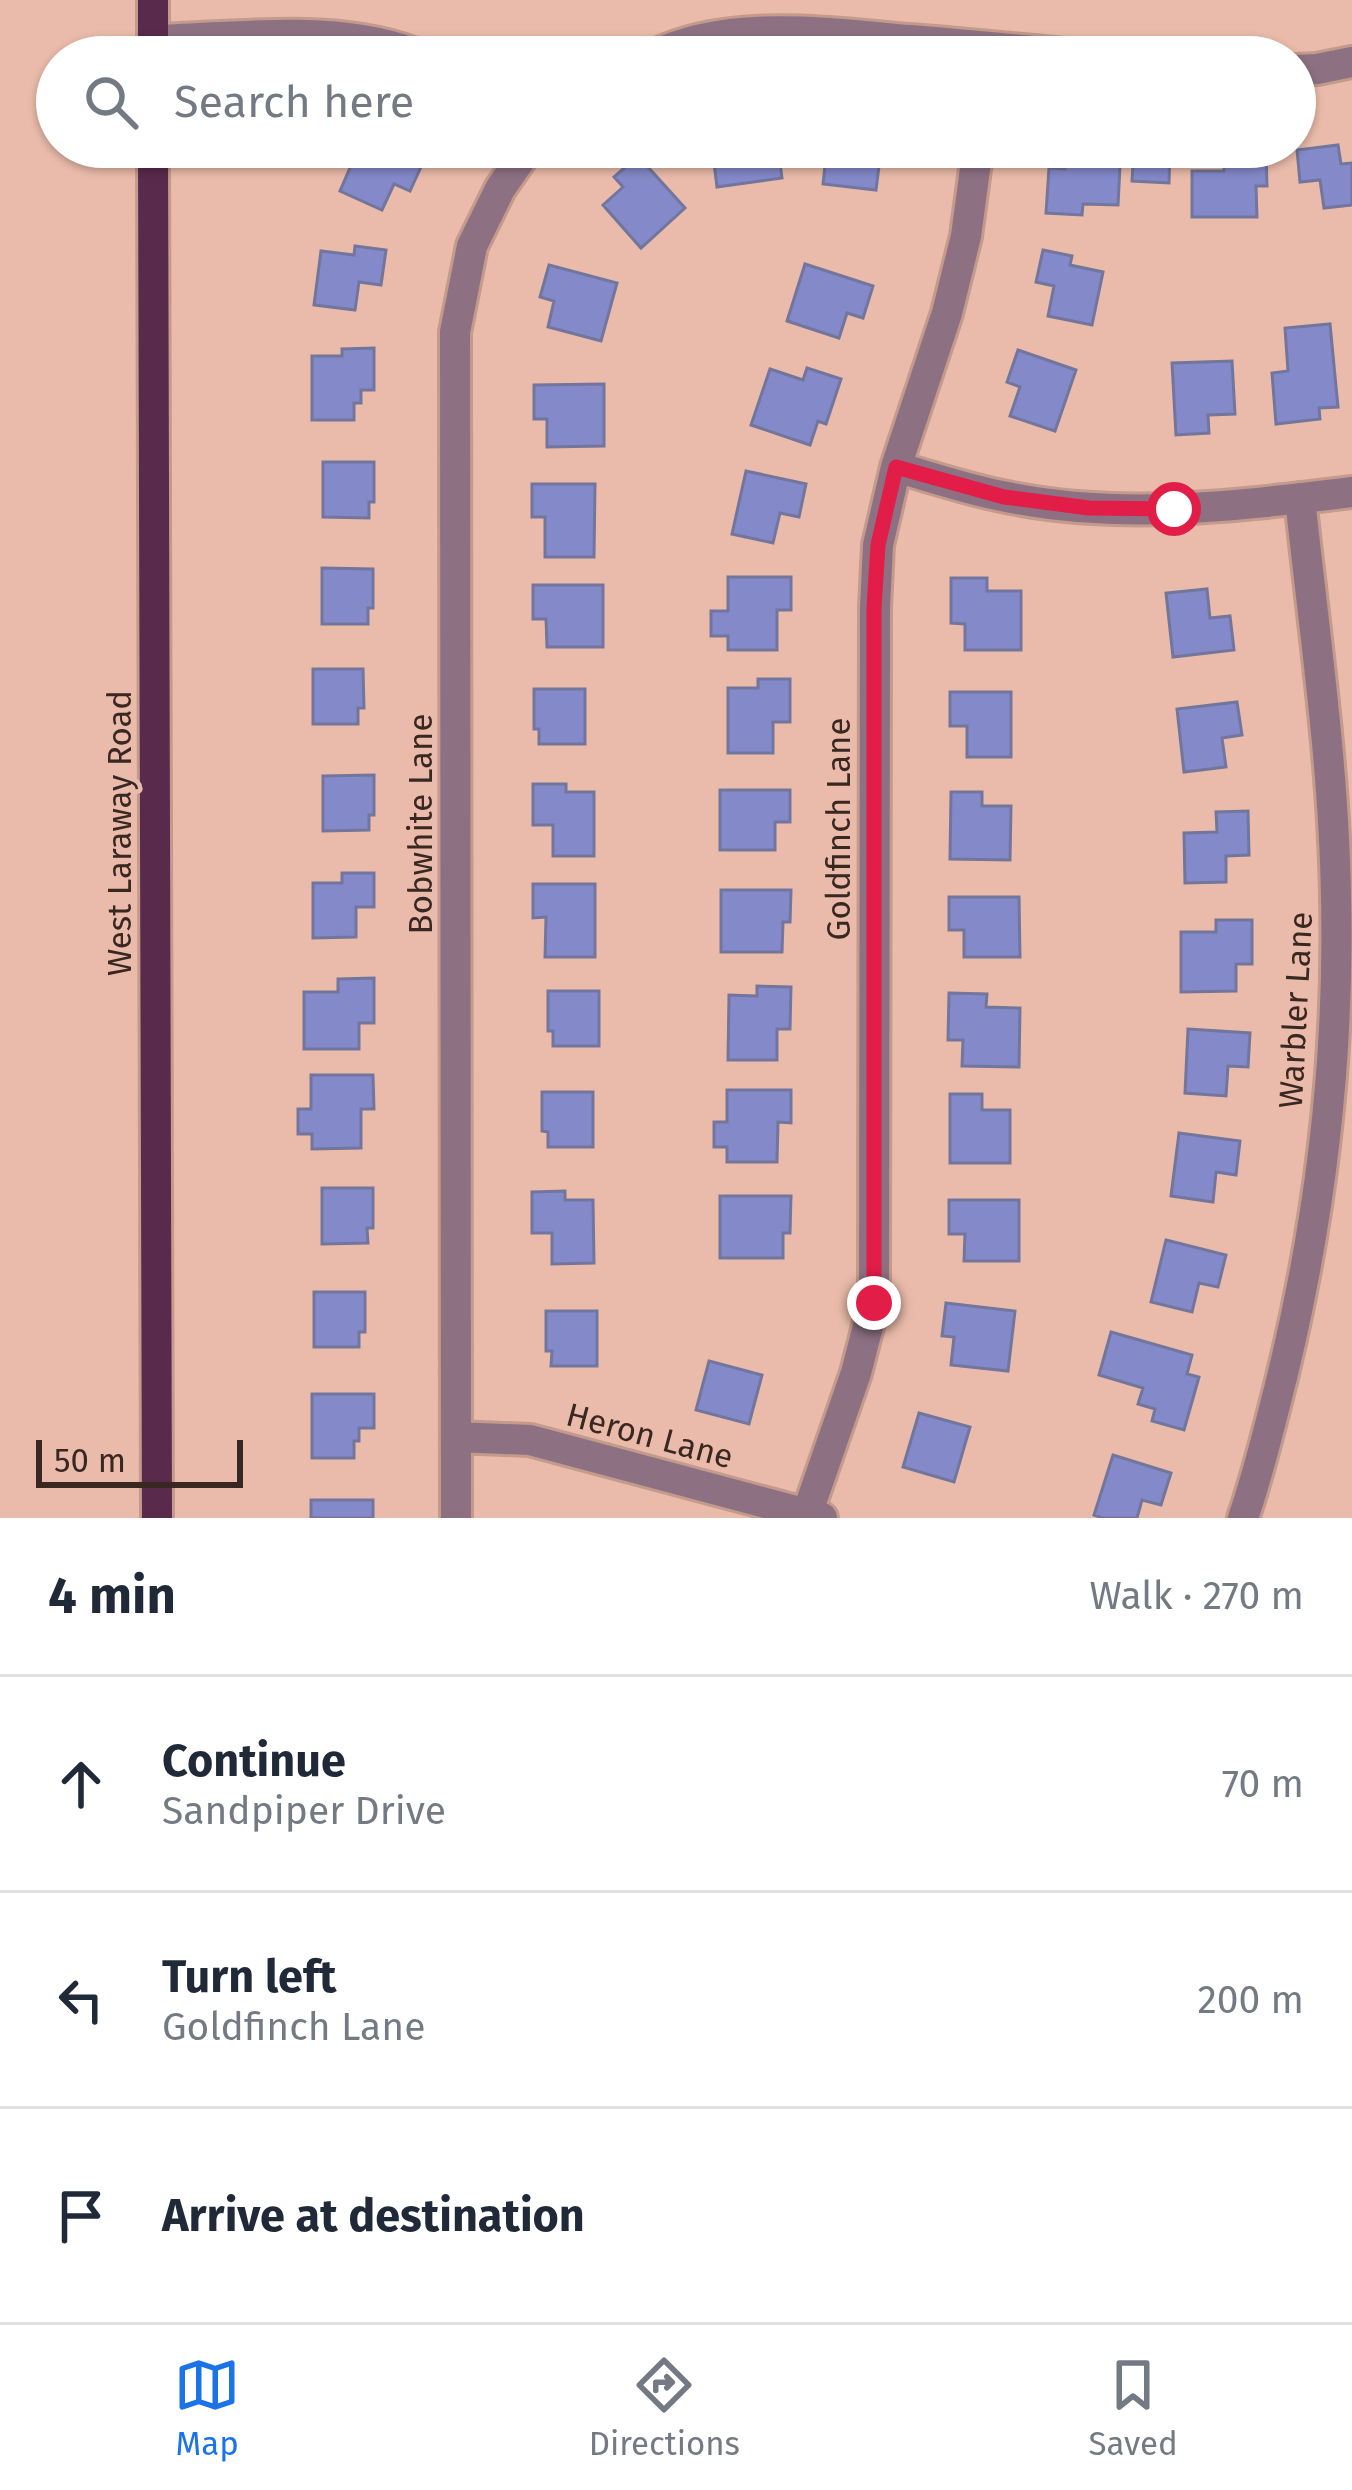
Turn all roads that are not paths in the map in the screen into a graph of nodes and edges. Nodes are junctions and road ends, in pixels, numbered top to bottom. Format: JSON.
{"nodes":[{"id":1,"x":153,"y":0,"type":"edge"},
{"id":2,"x":153,"y":36,"type":"edge"},
{"id":3,"x":723,"y":36,"type":"edge"},
{"id":4,"x":846,"y":36,"type":"edge"},
{"id":5,"x":1352,"y":62,"type":"edge"},
{"id":6,"x":1316,"y":69,"type":"edge"},
{"id":7,"x":154,"y":168,"type":"edge"},
{"id":8,"x":514,"y":168,"type":"edge"},
{"id":9,"x":975,"y":168,"type":"edge"},
{"id":10,"x":896,"y":467,"type":"junction"},
{"id":11,"x":1352,"y":491,"type":"edge"},
{"id":12,"x":1300,"y":498,"type":"junction"},
{"id":13,"x":457,"y":1437,"type":"junction"},
{"id":14,"x":814,"y":1516,"type":"edge"},
{"id":15,"x":157,"y":1518,"type":"edge"},
{"id":16,"x":457,"y":1518,"type":"edge"},
{"id":17,"x":1243,"y":1518,"type":"edge"}],
"edges":[{"from":1,"to":2,"type":"main road"},
{"from":3,"to":4,"type":"street"},
{"from":5,"to":6,"type":"street"},
{"from":7,"to":15,"type":"main road","name":"West Laraway Road"},
{"from":8,"to":13,"type":"street","name":"Bobwhite Lane"},
{"from":9,"to":10,"type":"street","name":"Goldfinch Lane"},
{"from":10,"to":12,"type":"street"},
{"from":10,"to":14,"type":"street","name":"Goldfinch Lane"},
{"from":11,"to":12,"type":"street"},
{"from":12,"to":17,"type":"street","name":"Warbler Lane"},
{"from":13,"to":14,"type":"street","name":"Heron Lane"},
{"from":13,"to":16,"type":"street","name":"Bobwhite Lane"}]}
